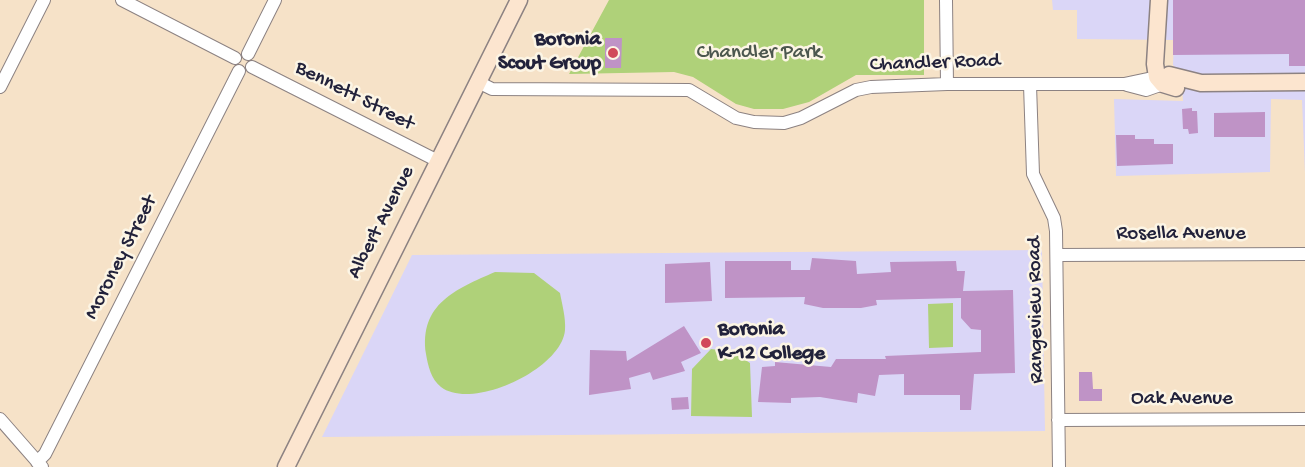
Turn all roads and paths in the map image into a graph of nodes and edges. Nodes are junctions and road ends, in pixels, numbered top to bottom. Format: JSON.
{"nodes":[{"id":1,"x":44,"y":0,"type":"edge"},
{"id":2,"x":122,"y":0,"type":"edge"},
{"id":3,"x":275,"y":0,"type":"edge"},
{"id":4,"x":519,"y":0,"type":"edge"},
{"id":5,"x":946,"y":0,"type":"edge"},
{"id":6,"x":1158,"y":0,"type":"edge"},
{"id":7,"x":242,"y":56,"type":"junction"},
{"id":8,"x":245,"y":69,"type":"junction"},
{"id":9,"x":1163,"y":79,"type":"junction"},
{"id":10,"x":478,"y":82,"type":"junction"},
{"id":11,"x":1305,"y":82,"type":"edge"},
{"id":12,"x":947,"y":84,"type":"junction"},
{"id":13,"x":1030,"y":85,"type":"junction"},
{"id":14,"x":0,"y":87,"type":"edge"},
{"id":15,"x":438,"y":161,"type":"junction"},
{"id":16,"x":1305,"y":254,"type":"edge"},
{"id":17,"x":1057,"y":255,"type":"junction"},
{"id":18,"x":0,"y":419,"type":"edge"},
{"id":19,"x":1305,"y":419,"type":"edge"},
{"id":20,"x":1059,"y":420,"type":"junction"},
{"id":21,"x":40,"y":464,"type":"edge"},
{"id":22,"x":286,"y":467,"type":"edge"},
{"id":23,"x":1059,"y":467,"type":"edge"}],
"edges":[{"from":1,"to":14,"type":"street"},
{"from":2,"to":7,"type":"street"},
{"from":3,"to":7,"type":"street"},
{"from":4,"to":10,"type":"main road","name":"Albert Avenue"},
{"from":5,"to":12,"type":"street"},
{"from":6,"to":9,"type":"main road"},
{"from":7,"to":8,"type":"street"},
{"from":8,"to":15,"type":"street","name":"Bennett Street"},
{"from":8,"to":21,"type":"street","name":"Moroney Street"},
{"from":9,"to":11,"type":"main road","name":"Chandler Road"},
{"from":9,"to":13,"type":"street","name":"Chandler Road"},
{"from":10,"to":12,"type":"street","name":"Chandler Road"},
{"from":10,"to":15,"type":"main road","name":"Albert Avenue"},
{"from":12,"to":13,"type":"street","name":"Chandler Road"},
{"from":13,"to":17,"type":"street","name":"Rangeview Road"},
{"from":15,"to":22,"type":"main road","name":"Albert Avenue"},
{"from":16,"to":17,"type":"street","name":"Rosella Avenue"},
{"from":17,"to":20,"type":"street","name":"Rangeview Road"},
{"from":18,"to":21,"type":"street"},
{"from":19,"to":20,"type":"street","name":"Oak Avenue"},
{"from":20,"to":23,"type":"street","name":"Rangeview Road"}]}
